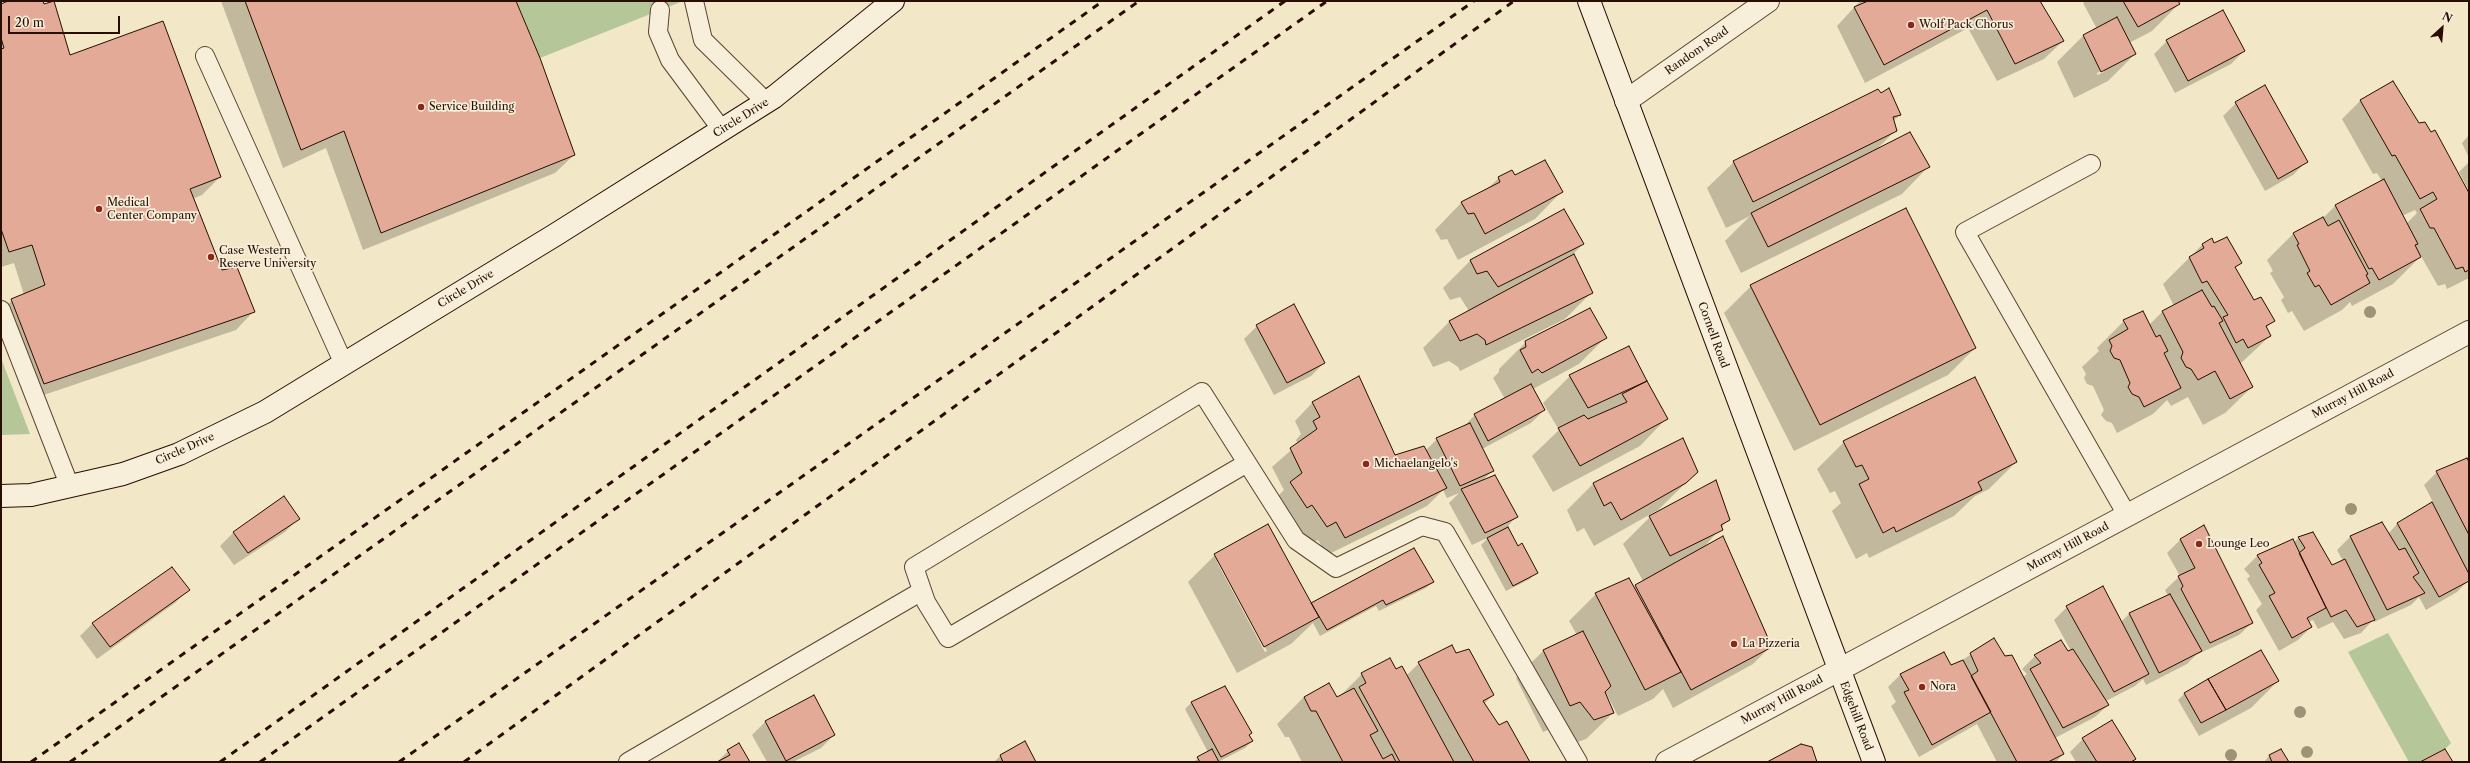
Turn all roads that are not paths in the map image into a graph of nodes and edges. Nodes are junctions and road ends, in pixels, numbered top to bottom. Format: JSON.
{"nodes":[{"id":1,"x":694,"y":1,"type":"edge"},
{"id":2,"x":893,"y":1,"type":"edge"},
{"id":3,"x":1588,"y":1,"type":"edge"},
{"id":4,"x":1768,"y":1,"type":"edge"},
{"id":5,"x":660,"y":10,"type":"dead end"},
{"id":6,"x":205,"y":56,"type":"dead end"},
{"id":7,"x":1626,"y":101,"type":"junction"},
{"id":8,"x":766,"y":102,"type":"junction"},
{"id":9,"x":722,"y":130,"type":"junction"},
{"id":10,"x":2091,"y":164,"type":"dead end"},
{"id":11,"x":1,"y":310,"type":"edge"},
{"id":12,"x":2469,"y":332,"type":"edge"},
{"id":13,"x":344,"y":362,"type":"junction"},
{"id":14,"x":1247,"y":463,"type":"junction"},
{"id":15,"x":70,"y":487,"type":"junction"},
{"id":16,"x":1,"y":496,"type":"edge"},
{"id":17,"x":2127,"y":515,"type":"junction"},
{"id":18,"x":922,"y":591,"type":"junction"},
{"id":19,"x":1838,"y":670,"type":"junction"},
{"id":20,"x":628,"y":762,"type":"edge"},
{"id":21,"x":1578,"y":762,"type":"edge"},
{"id":22,"x":1667,"y":762,"type":"edge"},
{"id":23,"x":1874,"y":762,"type":"edge"}],
"edges":[{"from":1,"to":8,"type":"lane"},
{"from":2,"to":8,"type":"street","name":"Circle Drive"},
{"from":3,"to":7,"type":"street","name":"Cornell Road"},
{"from":4,"to":7,"type":"street","name":"Random Road"},
{"from":5,"to":9,"type":"lane"},
{"from":6,"to":13,"type":"lane"},
{"from":7,"to":19,"type":"street","name":"Cornell Road"},
{"from":8,"to":9,"type":"street","name":"Circle Drive"},
{"from":9,"to":13,"type":"street","name":"Circle Drive"},
{"from":10,"to":17,"type":"lane"},
{"from":11,"to":15,"type":"lane"},
{"from":12,"to":17,"type":"street","name":"Murray Hill Road"},
{"from":13,"to":15,"type":"street","name":"Circle Drive"},
{"from":14,"to":18,"type":"lane"},
{"from":14,"to":18,"type":"lane"},
{"from":14,"to":21,"type":"lane"},
{"from":15,"to":16,"type":"street","name":"Circle Drive"},
{"from":17,"to":19,"type":"street","name":"Murray Hill Road"},
{"from":18,"to":20,"type":"lane"},
{"from":19,"to":22,"type":"street","name":"Murray Hill Road"},
{"from":19,"to":23,"type":"street","name":"Edgehill Road"}]}
